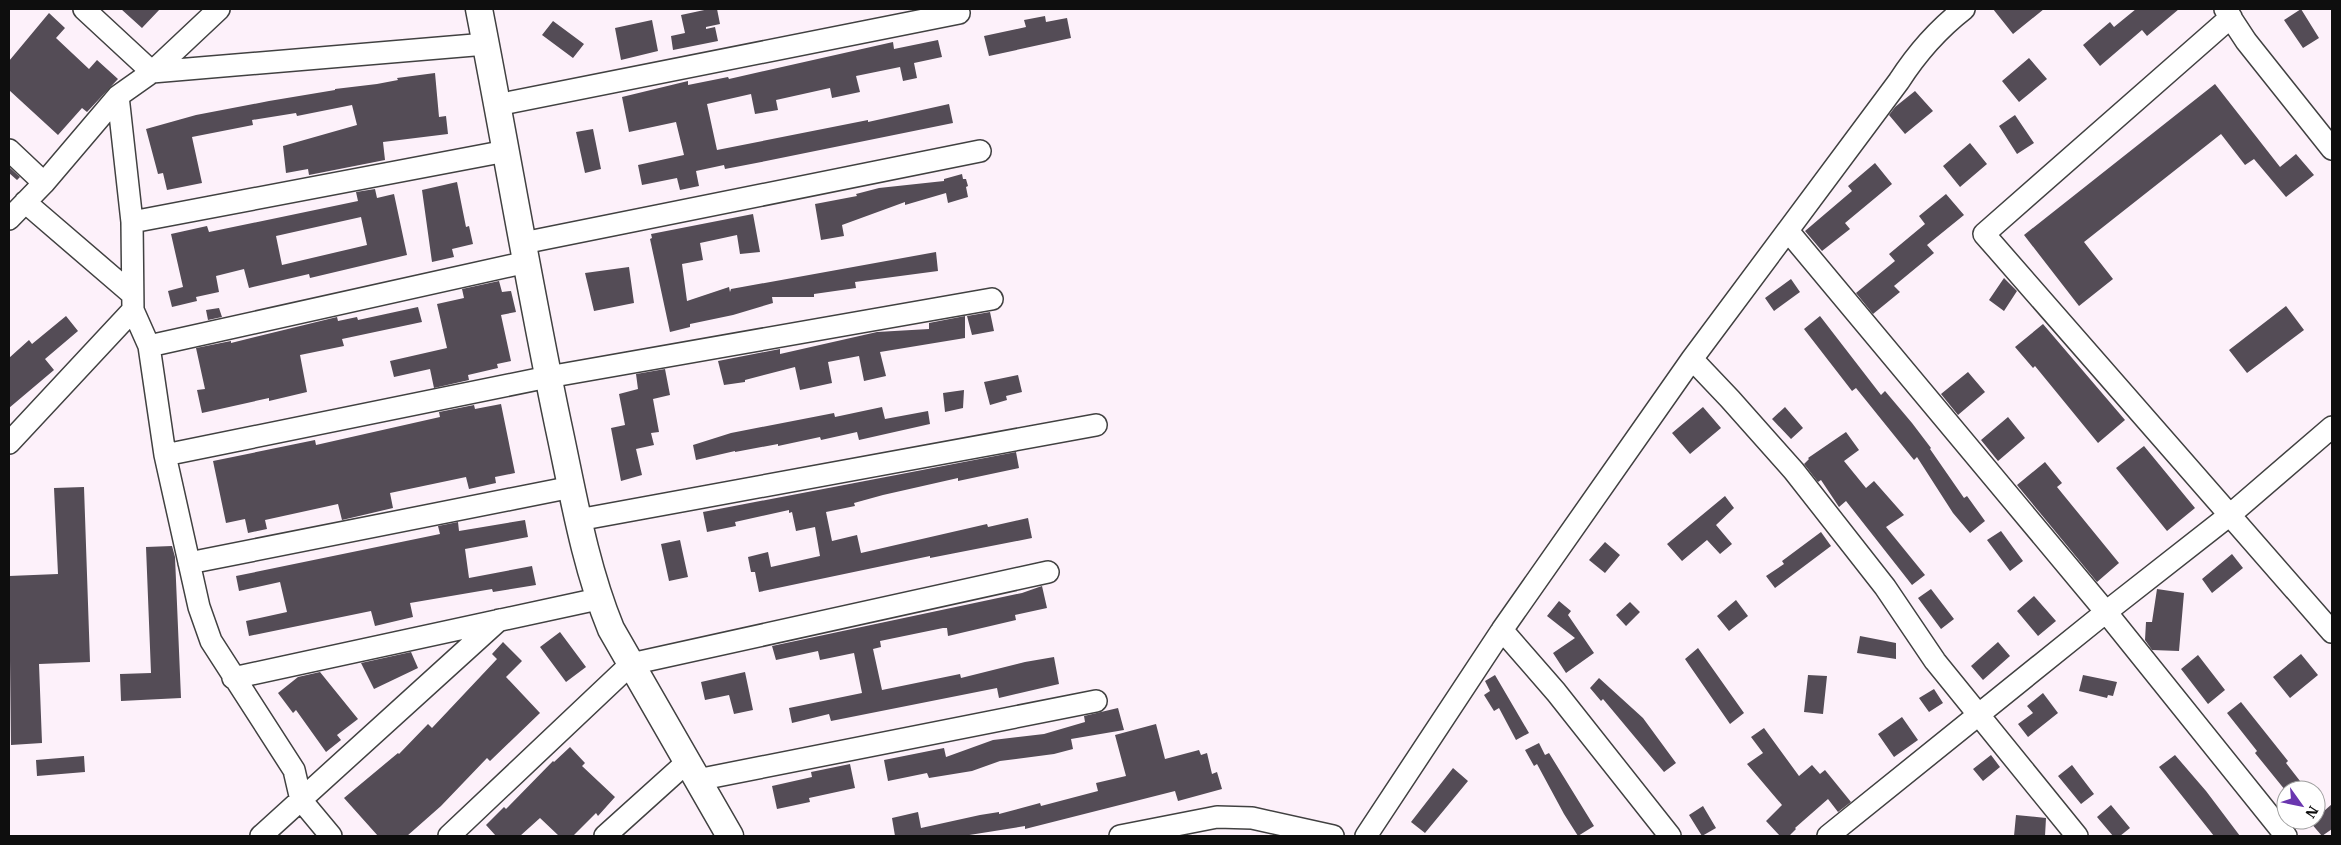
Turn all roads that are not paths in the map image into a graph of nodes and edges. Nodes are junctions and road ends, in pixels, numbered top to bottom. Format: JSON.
{"nodes":[{"id":1,"x":84,"y":9,"type":"edge"},
{"id":2,"x":219,"y":9,"type":"edge"},
{"id":3,"x":479,"y":9,"type":"edge"},
{"id":4,"x":1964,"y":9,"type":"edge"},
{"id":5,"x":959,"y":13,"type":"dead end"},
{"id":6,"x":2228,"y":13,"type":"edge"},
{"id":7,"x":486,"y":44,"type":"junction"},
{"id":8,"x":152,"y":72,"type":"junction"},
{"id":9,"x":118,"y":96,"type":"junction"},
{"id":10,"x":497,"y":105,"type":"junction"},
{"id":11,"x":2332,"y":148,"type":"edge"},
{"id":12,"x":9,"y":150,"type":"edge"},
{"id":13,"x":506,"y":151,"type":"junction"},
{"id":14,"x":980,"y":151,"type":"dead end"},
{"id":15,"x":44,"y":183,"type":"junction"},
{"id":16,"x":25,"y":202,"type":"junction"},
{"id":17,"x":9,"y":219,"type":"edge"},
{"id":18,"x":132,"y":222,"type":"junction"},
{"id":19,"x":1788,"y":231,"type":"junction"},
{"id":20,"x":525,"y":252,"type":"junction"},
{"id":21,"x":992,"y":299,"type":"dead end"},
{"id":22,"x":132,"y":302,"type":"junction"},
{"id":23,"x":149,"y":346,"type":"junction"},
{"id":24,"x":1692,"y":359,"type":"junction"},
{"id":25,"x":548,"y":377,"type":"junction"},
{"id":26,"x":1096,"y":425,"type":"dead end"},
{"id":27,"x":2332,"y":427,"type":"edge"},
{"id":28,"x":9,"y":443,"type":"edge"},
{"id":29,"x":165,"y":455,"type":"junction"},
{"id":30,"x":572,"y":487,"type":"junction"},
{"id":31,"x":2231,"y":514,"type":"junction"},
{"id":32,"x":578,"y":520,"type":"junction"},
{"id":33,"x":189,"y":563,"type":"junction"},
{"id":34,"x":1048,"y":572,"type":"dead end"},
{"id":35,"x":598,"y":598,"type":"junction"},
{"id":36,"x":2106,"y":612,"type":"junction"},
{"id":37,"x":499,"y":620,"type":"junction"},
{"id":38,"x":1502,"y":630,"type":"junction"},
{"id":39,"x":2332,"y":632,"type":"edge"},
{"id":40,"x":631,"y":664,"type":"junction"},
{"id":41,"x":234,"y":678,"type":"junction"},
{"id":42,"x":1096,"y":701,"type":"dead end"},
{"id":43,"x":1978,"y":715,"type":"junction"},
{"id":44,"x":692,"y":771,"type":"junction"},
{"id":45,"x":300,"y":800,"type":"junction"},
{"id":46,"x":261,"y":836,"type":"edge"},
{"id":47,"x":331,"y":836,"type":"edge"},
{"id":48,"x":449,"y":836,"type":"edge"},
{"id":49,"x":606,"y":836,"type":"edge"},
{"id":50,"x":730,"y":836,"type":"edge"},
{"id":51,"x":1120,"y":836,"type":"edge"},
{"id":52,"x":1334,"y":836,"type":"edge"},
{"id":53,"x":1366,"y":836,"type":"edge"},
{"id":54,"x":1670,"y":836,"type":"edge"},
{"id":55,"x":1828,"y":836,"type":"edge"},
{"id":56,"x":2077,"y":836,"type":"edge"},
{"id":57,"x":2286,"y":836,"type":"edge"}],
"edges":[{"from":1,"to":8,"type":"street"},
{"from":2,"to":8,"type":"street"},
{"from":3,"to":7,"type":"street"},
{"from":4,"to":19,"type":"street"},
{"from":5,"to":10,"type":"street"},
{"from":6,"to":11,"type":"street"},
{"from":6,"to":31,"type":"street"},
{"from":7,"to":8,"type":"street"},
{"from":7,"to":10,"type":"street"},
{"from":8,"to":9,"type":"street"},
{"from":9,"to":15,"type":"street"},
{"from":9,"to":18,"type":"street"},
{"from":10,"to":13,"type":"street"},
{"from":12,"to":15,"type":"street"},
{"from":13,"to":18,"type":"street"},
{"from":13,"to":20,"type":"street"},
{"from":14,"to":20,"type":"street"},
{"from":15,"to":16,"type":"street"},
{"from":16,"to":17,"type":"street"},
{"from":16,"to":22,"type":"street"},
{"from":18,"to":22,"type":"street"},
{"from":19,"to":24,"type":"street"},
{"from":19,"to":36,"type":"street"},
{"from":20,"to":23,"type":"street"},
{"from":20,"to":25,"type":"street"},
{"from":21,"to":25,"type":"street"},
{"from":22,"to":23,"type":"street"},
{"from":22,"to":28,"type":"street"},
{"from":23,"to":29,"type":"street"},
{"from":24,"to":38,"type":"street"},
{"from":24,"to":43,"type":"street"},
{"from":25,"to":29,"type":"street"},
{"from":25,"to":30,"type":"street"},
{"from":26,"to":32,"type":"street"},
{"from":27,"to":31,"type":"street"},
{"from":29,"to":33,"type":"street"},
{"from":30,"to":32,"type":"street"},
{"from":30,"to":33,"type":"street"},
{"from":31,"to":36,"type":"street"},
{"from":31,"to":39,"type":"street"},
{"from":32,"to":35,"type":"street"},
{"from":33,"to":41,"type":"street"},
{"from":34,"to":40,"type":"street"},
{"from":35,"to":37,"type":"street"},
{"from":35,"to":40,"type":"street"},
{"from":36,"to":43,"type":"street"},
{"from":36,"to":57,"type":"street"},
{"from":37,"to":41,"type":"street"},
{"from":37,"to":45,"type":"street"},
{"from":38,"to":53,"type":"street"},
{"from":38,"to":54,"type":"street"},
{"from":40,"to":44,"type":"street"},
{"from":40,"to":48,"type":"street"},
{"from":41,"to":45,"type":"street"},
{"from":42,"to":44,"type":"street"},
{"from":43,"to":55,"type":"street"},
{"from":43,"to":56,"type":"street"},
{"from":44,"to":49,"type":"street"},
{"from":44,"to":50,"type":"street"},
{"from":45,"to":46,"type":"street"},
{"from":45,"to":47,"type":"street"},
{"from":51,"to":52,"type":"street"}]}
